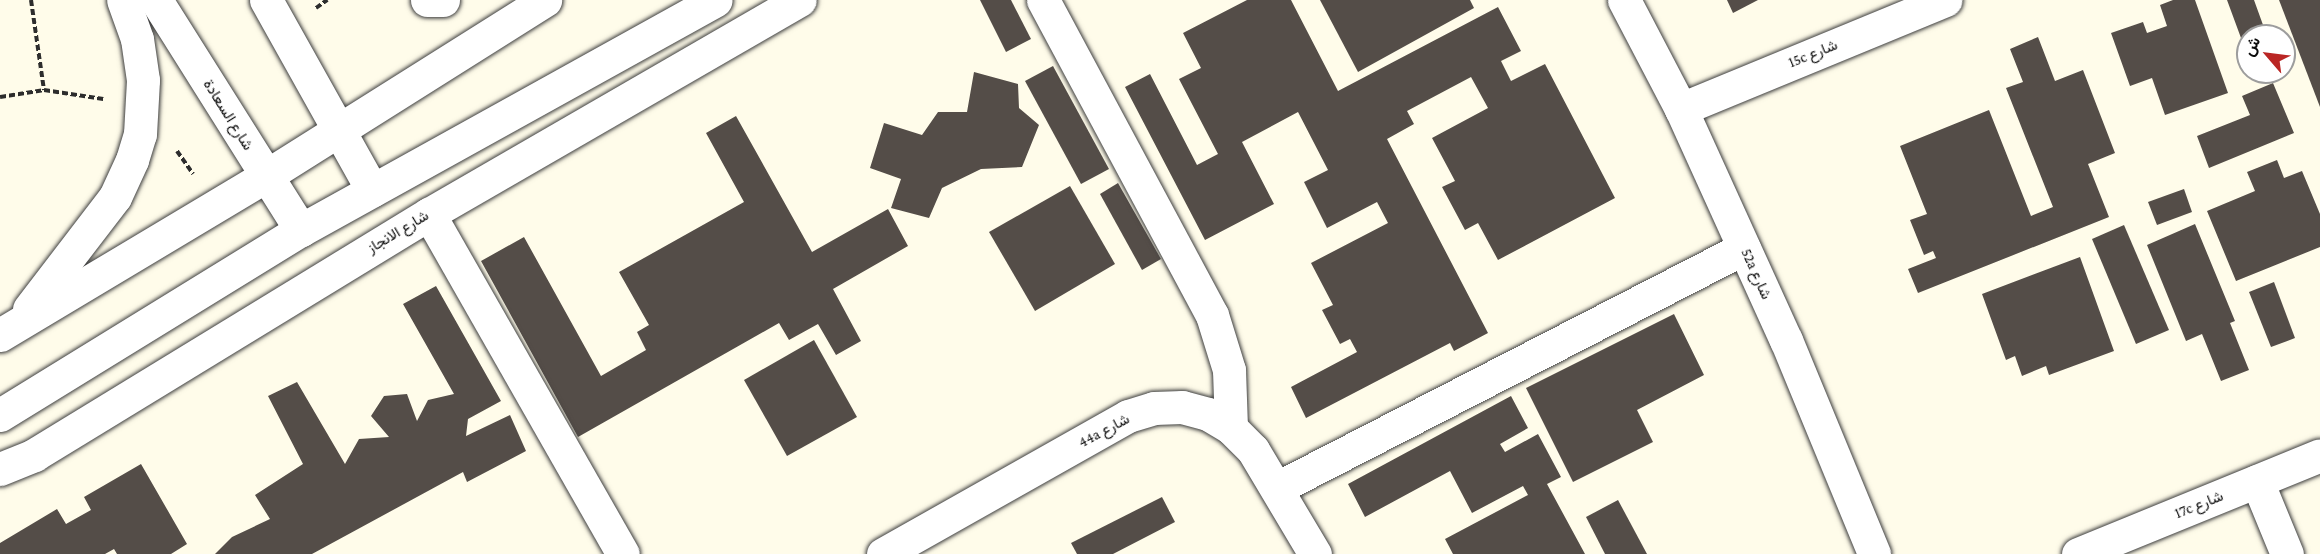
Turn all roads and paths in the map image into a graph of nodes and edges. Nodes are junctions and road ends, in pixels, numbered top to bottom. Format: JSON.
{"nodes":[{"id":1,"x":31,"y":0,"type":"edge"},
{"id":2,"x":123,"y":0,"type":"edge"},
{"id":3,"x":156,"y":0,"type":"edge"},
{"id":4,"x":266,"y":0,"type":"edge"},
{"id":5,"x":427,"y":0,"type":"edge"},
{"id":6,"x":443,"y":0,"type":"edge"},
{"id":7,"x":545,"y":0,"type":"edge"},
{"id":8,"x":716,"y":0,"type":"edge"},
{"id":9,"x":800,"y":0,"type":"edge"},
{"id":10,"x":1043,"y":0,"type":"edge"},
{"id":11,"x":1624,"y":0,"type":"edge"},
{"id":12,"x":1932,"y":2,"type":"edge"},
{"id":13,"x":44,"y":90,"type":"junction"},
{"id":14,"x":0,"y":97,"type":"edge"},
{"id":15,"x":143,"y":105,"type":"junction"},
{"id":16,"x":1681,"y":109,"type":"junction"},
{"id":17,"x":336,"y":131,"type":"junction"},
{"id":18,"x":266,"y":176,"type":"junction"},
{"id":19,"x":372,"y":190,"type":"junction"},
{"id":20,"x":429,"y":214,"type":"junction"},
{"id":21,"x":301,"y":230,"type":"junction"},
{"id":22,"x":1744,"y":248,"type":"junction"},
{"id":23,"x":10,"y":329,"type":"edge"},
{"id":24,"x":0,"y":415,"type":"edge"},
{"id":25,"x":1231,"y":428,"type":"junction"},
{"id":26,"x":2320,"y":455,"type":"edge"},
{"id":27,"x":0,"y":469,"type":"edge"},
{"id":28,"x":2257,"y":481,"type":"junction"},
{"id":29,"x":1277,"y":488,"type":"junction"},
{"id":30,"x":623,"y":554,"type":"edge"},
{"id":31,"x":883,"y":554,"type":"edge"},
{"id":32,"x":1315,"y":554,"type":"edge"},
{"id":33,"x":1874,"y":554,"type":"edge"},
{"id":34,"x":2078,"y":554,"type":"edge"},
{"id":35,"x":2287,"y":554,"type":"edge"}],
"edges":[{"from":1,"to":13,"type":"path"},
{"from":2,"to":15,"type":"street"},
{"from":3,"to":18,"type":"street","name":"شارع السعادة"},
{"from":4,"to":17,"type":"street"},
{"from":5,"to":6,"type":"street"},
{"from":7,"to":17,"type":"street"},
{"from":8,"to":19,"type":"street"},
{"from":9,"to":20,"type":"street","name":"شارع الانجاز"},
{"from":10,"to":25,"type":"street"},
{"from":11,"to":16,"type":"street","name":"52a شارع"},
{"from":12,"to":16,"type":"street","name":"15c شارع"},
{"from":13,"to":14,"type":"path"},
{"from":13,"to":15,"type":"path"},
{"from":15,"to":23,"type":"street"},
{"from":16,"to":22,"type":"street","name":"52a شارع"},
{"from":17,"to":18,"type":"street"},
{"from":17,"to":19,"type":"street"},
{"from":18,"to":21,"type":"street","name":"شارع السعادة"},
{"from":18,"to":23,"type":"street"},
{"from":19,"to":21,"type":"street"},
{"from":20,"to":27,"type":"street","name":"شارع الانجاز"},
{"from":20,"to":30,"type":"street"},
{"from":21,"to":24,"type":"street"},
{"from":22,"to":29,"type":"street"},
{"from":22,"to":33,"type":"street","name":"52a شارع"},
{"from":25,"to":29,"type":"street","name":"44a شارع"},
{"from":25,"to":31,"type":"street","name":"44a شارع"},
{"from":26,"to":28,"type":"street","name":"17c شارع"},
{"from":28,"to":34,"type":"street","name":"17c شارع"},
{"from":28,"to":35,"type":"street"},
{"from":29,"to":32,"type":"street","name":"44a شارع"}]}
